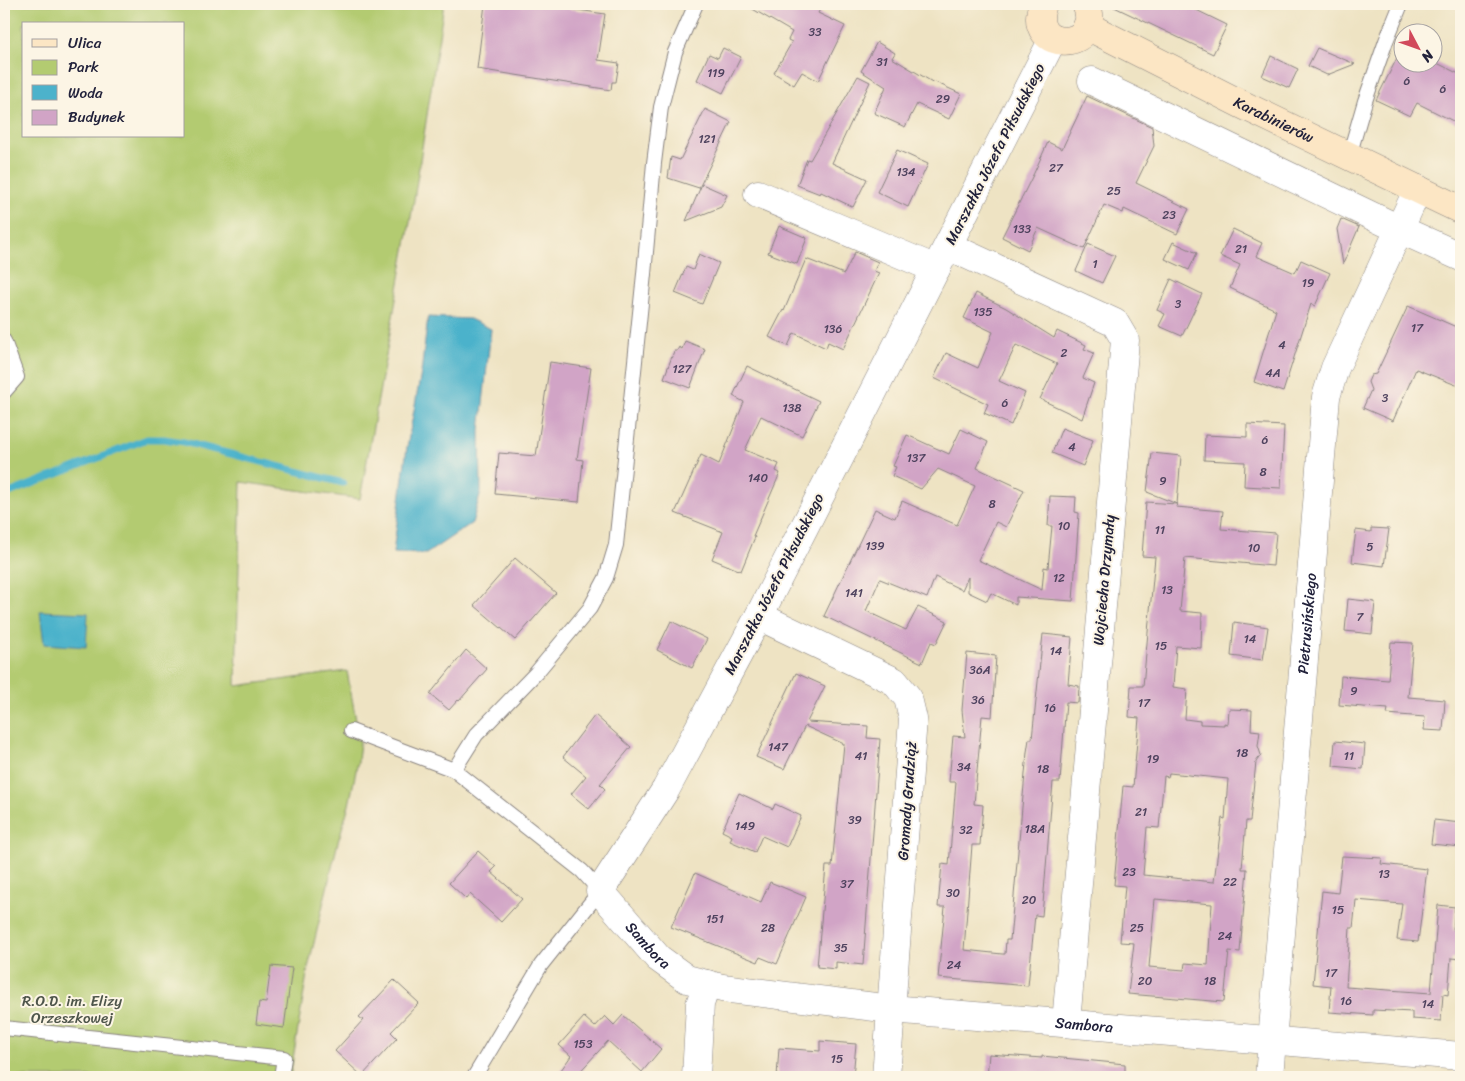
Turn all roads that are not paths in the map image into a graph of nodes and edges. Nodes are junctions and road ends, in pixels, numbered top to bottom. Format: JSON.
{"nodes":[{"id":1,"x":696,"y":4,"type":"edge"},
{"id":2,"x":1401,"y":4,"type":"edge"},
{"id":3,"x":1036,"y":6,"type":"edge"},
{"id":4,"x":1087,"y":15,"type":"edge"},
{"id":5,"x":1053,"y":39,"type":"junction"},
{"id":6,"x":1092,"y":81,"type":"dead end"},
{"id":7,"x":1349,"y":156,"type":"junction"},
{"id":8,"x":1418,"y":189,"type":"junction"},
{"id":9,"x":758,"y":194,"type":"dead end"},
{"id":10,"x":1461,"y":210,"type":"edge"},
{"id":11,"x":1399,"y":229,"type":"junction"},
{"id":12,"x":1461,"y":257,"type":"edge"},
{"id":13,"x":942,"y":258,"type":"junction"},
{"id":14,"x":4,"y":341,"type":"edge"},
{"id":15,"x":4,"y":392,"type":"edge"},
{"id":16,"x":759,"y":616,"type":"junction"},
{"id":17,"x":351,"y":731,"type":"dead end"},
{"id":18,"x":454,"y":770,"type":"junction"},
{"id":19,"x":600,"y":891,"type":"junction"},
{"id":20,"x":707,"y":984,"type":"junction"},
{"id":21,"x":891,"y":1009,"type":"junction"},
{"id":22,"x":1066,"y":1023,"type":"junction"},
{"id":23,"x":4,"y":1028,"type":"edge"},
{"id":24,"x":1273,"y":1040,"type":"junction"},
{"id":25,"x":1461,"y":1056,"type":"edge"},
{"id":26,"x":281,"y":1077,"type":"edge"},
{"id":27,"x":474,"y":1077,"type":"edge"},
{"id":28,"x":696,"y":1077,"type":"edge"},
{"id":29,"x":886,"y":1077,"type":"edge"},
{"id":30,"x":1269,"y":1077,"type":"edge"}],
"edges":[{"from":1,"to":18,"type":"lane"},
{"from":2,"to":7,"type":"lane"},
{"from":3,"to":5,"type":"main road"},
{"from":4,"to":5,"type":"main road"},
{"from":4,"to":7,"type":"main road","name":"Karabinierów"},
{"from":5,"to":13,"type":"street","name":"Marszałka Józefa Piłsudskiego"},
{"from":6,"to":11,"type":"street"},
{"from":7,"to":8,"type":"main road","name":"Karabinierów"},
{"from":8,"to":10,"type":"main road","name":"Karabinierów"},
{"from":8,"to":11,"type":"street","name":"Pietrusińskiego"},
{"from":9,"to":13,"type":"street"},
{"from":11,"to":12,"type":"street"},
{"from":11,"to":24,"type":"street","name":"Pietrusińskiego"},
{"from":13,"to":16,"type":"street","name":"Marszałka Józefa Piłsudskiego"},
{"from":13,"to":22,"type":"street","name":"Wojciecha Drzymały"},
{"from":14,"to":15,"type":"lane"},
{"from":16,"to":19,"type":"street","name":"Marszałka Józefa Piłsudskiego"},
{"from":16,"to":21,"type":"street","name":"Gromady Grudziąż"},
{"from":17,"to":18,"type":"lane"},
{"from":18,"to":19,"type":"lane"},
{"from":19,"to":20,"type":"street","name":"Sambora"},
{"from":19,"to":27,"type":"lane"},
{"from":20,"to":21,"type":"street","name":"Sambora"},
{"from":20,"to":28,"type":"street"},
{"from":21,"to":22,"type":"street","name":"Sambora"},
{"from":21,"to":29,"type":"street","name":"Gromady Grudziąż"},
{"from":22,"to":24,"type":"street","name":"Sambora"},
{"from":23,"to":26,"type":"lane"},
{"from":24,"to":25,"type":"street","name":"Sambora"},
{"from":24,"to":30,"type":"street","name":"Pietrusińskiego"}]}
